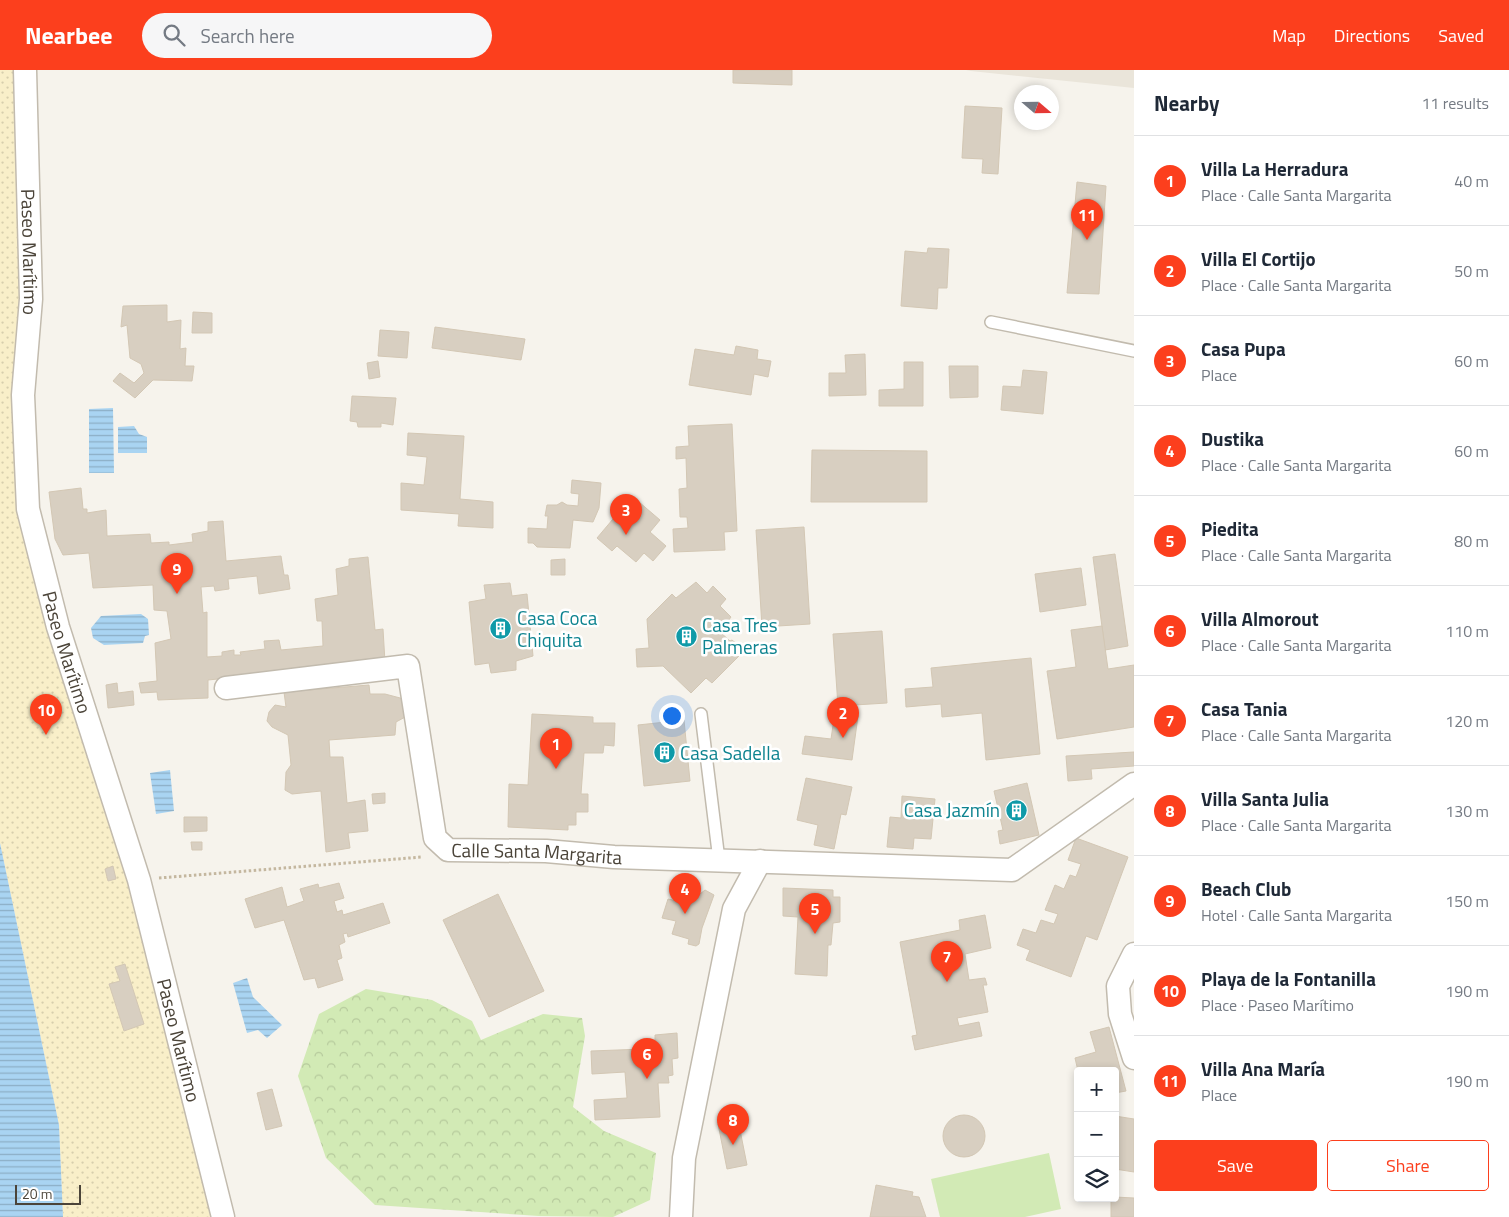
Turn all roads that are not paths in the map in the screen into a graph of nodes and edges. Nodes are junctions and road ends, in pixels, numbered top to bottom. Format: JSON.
{"nodes":[{"id":1,"x":25,"y":70,"type":"edge"},
{"id":2,"x":992,"y":322,"type":"dead end"},
{"id":3,"x":1134,"y":351,"type":"edge"},
{"id":4,"x":226,"y":688,"type":"dead end"},
{"id":5,"x":701,"y":714,"type":"dead end"},
{"id":6,"x":1134,"y":784,"type":"edge"},
{"id":7,"x":719,"y":860,"type":"junction"},
{"id":8,"x":760,"y":862,"type":"junction"},
{"id":9,"x":1134,"y":954,"type":"edge"},
{"id":10,"x":1134,"y":1058,"type":"edge"},
{"id":11,"x":223,"y":1217,"type":"edge"},
{"id":12,"x":680,"y":1217,"type":"edge"}],
"edges":[{"from":1,"to":11,"type":"street","name":"Paseo Marítimo"},
{"from":2,"to":3,"type":"lane"},
{"from":4,"to":7,"type":"street","name":"Calle Santa Margarita"},
{"from":5,"to":7,"type":"lane"},
{"from":6,"to":8,"type":"street","name":"Calle Santa Margarita"},
{"from":7,"to":8,"type":"street","name":"Calle Santa Margarita"},
{"from":8,"to":12,"type":"street"},
{"from":9,"to":10,"type":"street"}]}
